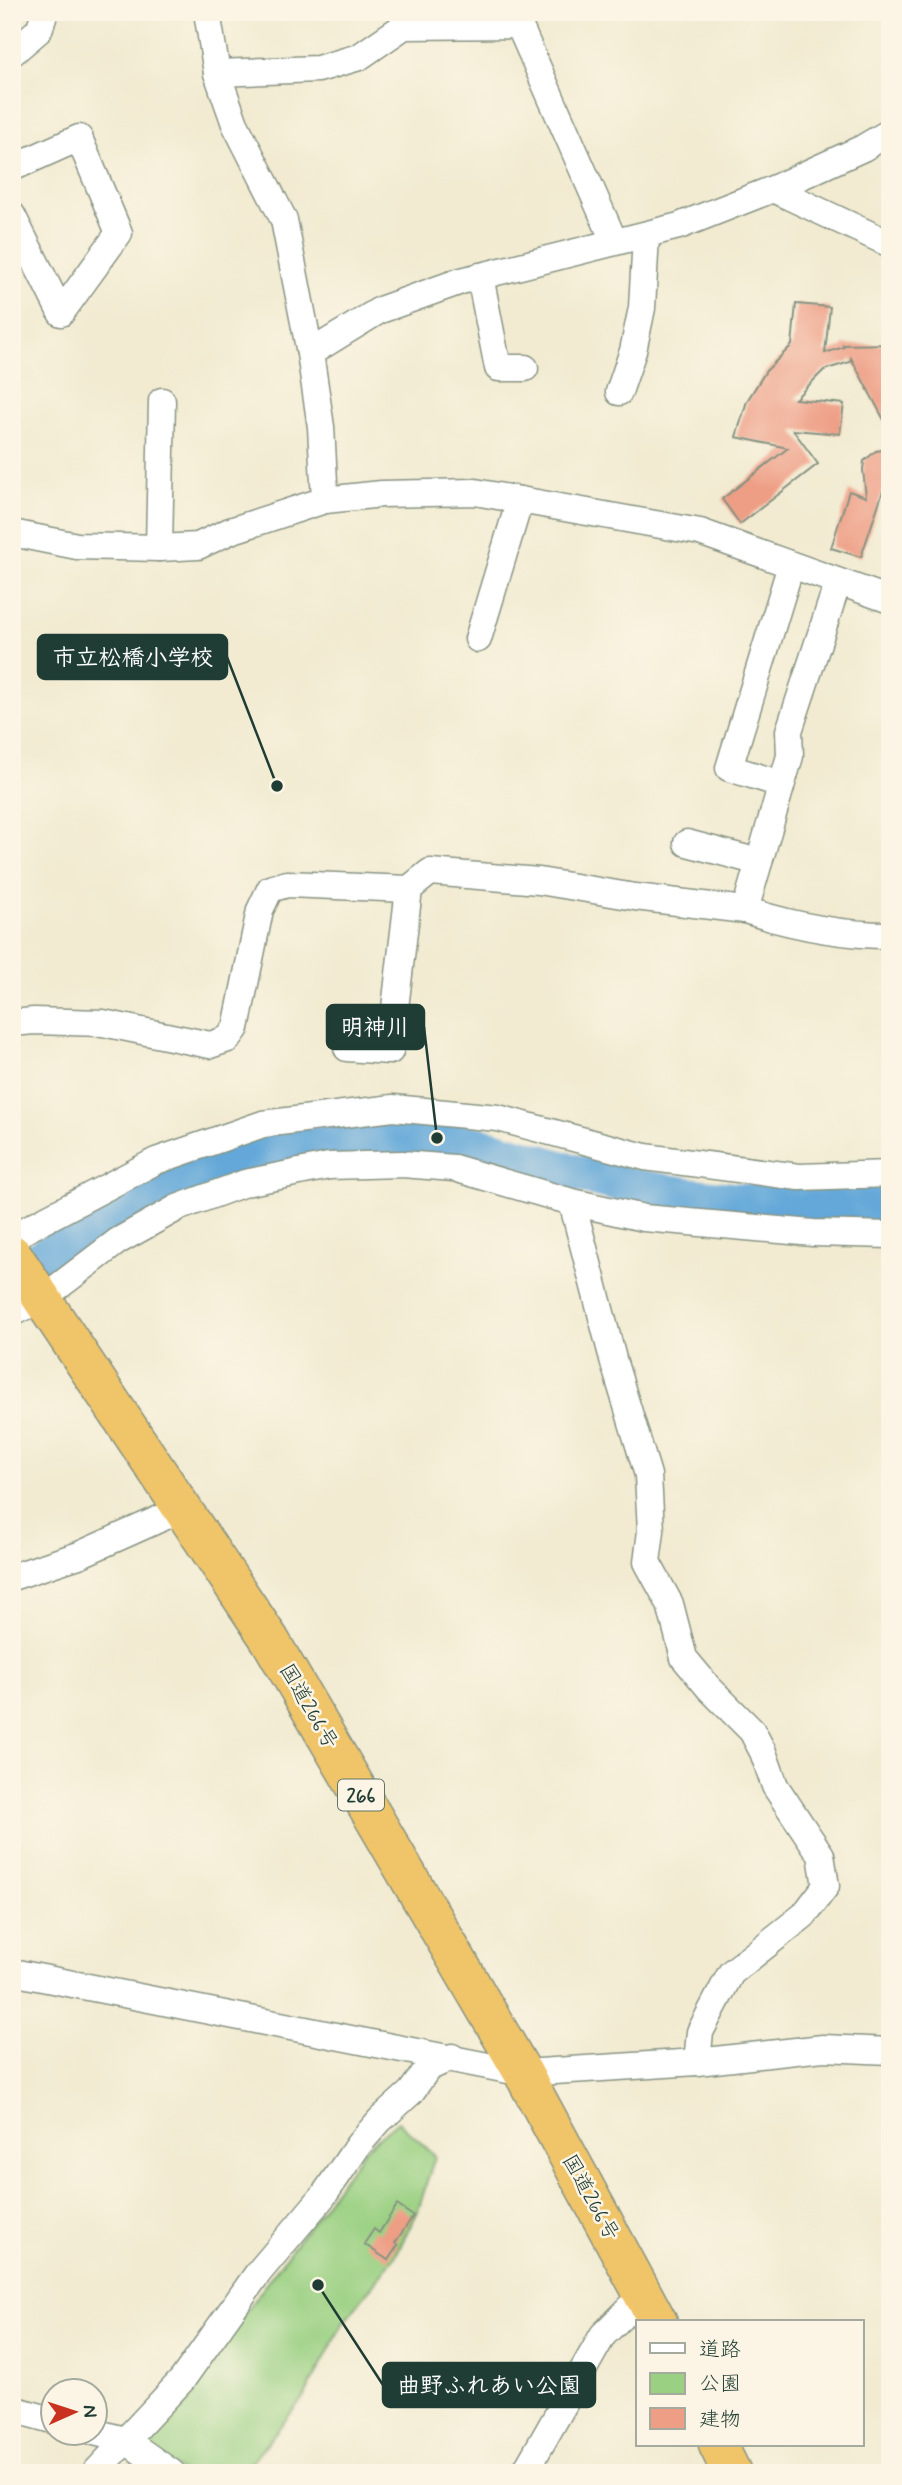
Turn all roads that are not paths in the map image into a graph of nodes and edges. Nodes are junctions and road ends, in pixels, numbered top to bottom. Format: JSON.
{"nodes":[{"id":1,"x":45,"y":12,"type":"edge"},
{"id":2,"x":207,"y":12,"type":"edge"},
{"id":3,"x":12,"y":53,"type":"edge"},
{"id":4,"x":217,"y":73,"type":"junction"},
{"id":5,"x":890,"y":132,"type":"edge"},
{"id":6,"x":12,"y":168,"type":"edge"},
{"id":7,"x":773,"y":189,"type":"junction"},
{"id":8,"x":12,"y":215,"type":"edge"},
{"id":9,"x":646,"y":236,"type":"junction"},
{"id":10,"x":614,"y":241,"type":"junction"},
{"id":11,"x":890,"y":244,"type":"edge"},
{"id":12,"x":480,"y":276,"type":"junction"},
{"id":13,"x":310,"y":353,"type":"junction"},
{"id":14,"x":525,"y":368,"type":"dead end"},
{"id":15,"x":619,"y":392,"type":"dead end"},
{"id":16,"x":162,"y":401,"type":"dead end"},
{"id":17,"x":325,"y":500,"type":"junction"},
{"id":18,"x":520,"y":500,"type":"junction"},
{"id":19,"x":12,"y":533,"type":"edge"},
{"id":20,"x":159,"y":548,"type":"junction"},
{"id":21,"x":791,"y":565,"type":"junction"},
{"id":22,"x":838,"y":582,"type":"junction"},
{"id":23,"x":890,"y":600,"type":"edge"},
{"id":24,"x":478,"y":639,"type":"dead end"},
{"id":25,"x":781,"y":784,"type":"junction"},
{"id":26,"x":687,"y":843,"type":"dead end"},
{"id":27,"x":759,"y":862,"type":"junction"},
{"id":28,"x":409,"y":889,"type":"junction"},
{"id":29,"x":745,"y":910,"type":"junction"},
{"id":30,"x":890,"y":935,"type":"edge"},
{"id":31,"x":12,"y":1023,"type":"edge"},
{"id":32,"x":347,"y":1048,"type":"dead end"},
{"id":33,"x":890,"y":1174,"type":"edge"},
{"id":34,"x":572,"y":1202,"type":"junction"},
{"id":35,"x":890,"y":1235,"type":"edge"},
{"id":36,"x":12,"y":1237,"type":"edge"},
{"id":37,"x":12,"y":1254,"type":"edge"},
{"id":38,"x":29,"y":1300,"type":"edge"},
{"id":39,"x":184,"y":1508,"type":"junction"},
{"id":40,"x":12,"y":1577,"type":"edge"},
{"id":41,"x":12,"y":1972,"type":"edge"},
{"id":42,"x":890,"y":2051,"type":"edge"},
{"id":43,"x":452,"y":2057,"type":"junction"},
{"id":44,"x":697,"y":2062,"type":"junction"},
{"id":45,"x":523,"y":2073,"type":"junction"},
{"id":46,"x":651,"y":2308,"type":"edge"},
{"id":47,"x":12,"y":2409,"type":"edge"},
{"id":48,"x":38,"y":2416,"type":"edge"},
{"id":49,"x":108,"y":2436,"type":"edge"},
{"id":50,"x":125,"y":2440,"type":"junction"},
{"id":51,"x":718,"y":2446,"type":"edge"},
{"id":52,"x":95,"y":2473,"type":"edge"},
{"id":53,"x":172,"y":2473,"type":"edge"},
{"id":54,"x":522,"y":2473,"type":"edge"},
{"id":55,"x":732,"y":2473,"type":"edge"}],
"edges":[{"from":1,"to":3,"type":"street"},
{"from":2,"to":4,"type":"street"},
{"from":4,"to":10,"type":"street"},
{"from":4,"to":13,"type":"street"},
{"from":5,"to":7,"type":"street"},
{"from":6,"to":8,"type":"street"},
{"from":7,"to":9,"type":"street"},
{"from":7,"to":11,"type":"street"},
{"from":9,"to":10,"type":"street"},
{"from":9,"to":15,"type":"street"},
{"from":10,"to":12,"type":"street"},
{"from":12,"to":13,"type":"street"},
{"from":12,"to":14,"type":"street"},
{"from":13,"to":17,"type":"street"},
{"from":16,"to":20,"type":"street"},
{"from":17,"to":18,"type":"street"},
{"from":17,"to":20,"type":"street"},
{"from":18,"to":21,"type":"street"},
{"from":18,"to":24,"type":"street"},
{"from":19,"to":20,"type":"street"},
{"from":21,"to":22,"type":"street"},
{"from":21,"to":25,"type":"street"},
{"from":22,"to":23,"type":"street"},
{"from":22,"to":25,"type":"street"},
{"from":25,"to":27,"type":"street"},
{"from":26,"to":27,"type":"street"},
{"from":27,"to":29,"type":"street"},
{"from":28,"to":29,"type":"street"},
{"from":28,"to":31,"type":"street"},
{"from":28,"to":32,"type":"street"},
{"from":29,"to":30,"type":"street"},
{"from":33,"to":36,"type":"street"},
{"from":34,"to":35,"type":"street"},
{"from":34,"to":38,"type":"street"},
{"from":34,"to":44,"type":"street"},
{"from":37,"to":38,"type":"highway","name":"国道266号","number":"266"},
{"from":38,"to":39,"type":"highway","name":"国道266号","number":"266"},
{"from":39,"to":40,"type":"street"},
{"from":39,"to":45,"type":"highway","name":"国道266号","number":"266"},
{"from":41,"to":43,"type":"street"},
{"from":42,"to":44,"type":"street"},
{"from":43,"to":45,"type":"street"},
{"from":43,"to":50,"type":"street"},
{"from":44,"to":45,"type":"street"},
{"from":45,"to":46,"type":"highway","name":"国道266号","number":"266"},
{"from":46,"to":54,"type":"street"},
{"from":47,"to":48,"type":"street"},
{"from":49,"to":50,"type":"street"},
{"from":50,"to":52,"type":"street"},
{"from":50,"to":53,"type":"street"},
{"from":51,"to":55,"type":"highway"}]}
